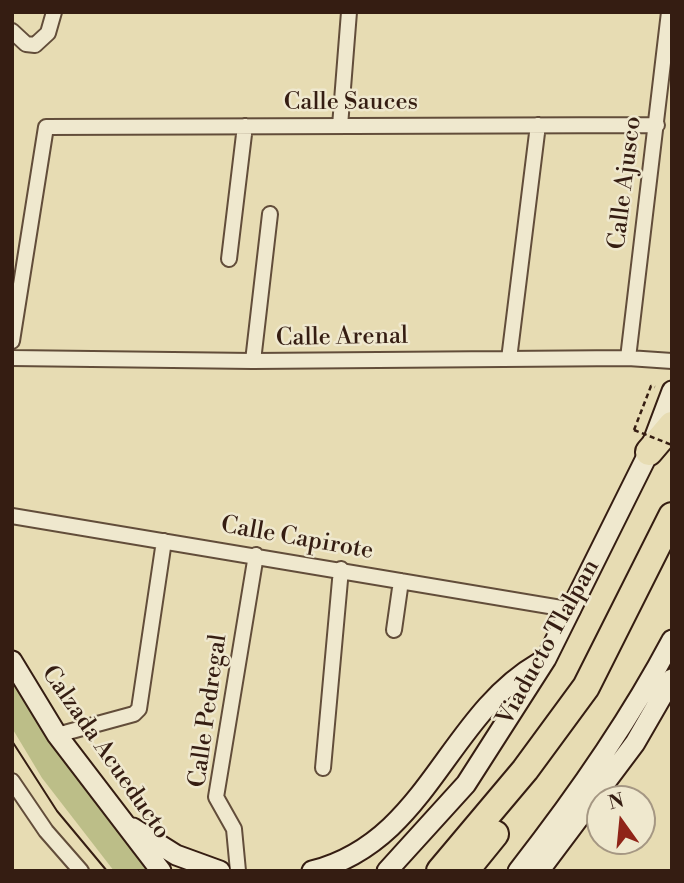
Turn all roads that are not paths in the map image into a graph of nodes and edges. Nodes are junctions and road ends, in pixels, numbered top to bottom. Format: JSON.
{"nodes":[{"id":1,"x":54,"y":12,"type":"edge"},
{"id":2,"x":349,"y":12,"type":"edge"},
{"id":3,"x":669,"y":12,"type":"edge"},
{"id":4,"x":12,"y":31,"type":"edge"},
{"id":5,"x":538,"y":125,"type":"junction"},
{"id":6,"x":657,"y":125,"type":"junction"},
{"id":7,"x":340,"y":126,"type":"junction"},
{"id":8,"x":245,"y":127,"type":"junction"},
{"id":9,"x":270,"y":214,"type":"dead end"},
{"id":10,"x":229,"y":259,"type":"dead end"},
{"id":11,"x":12,"y":341,"type":"edge"},
{"id":12,"x":12,"y":358,"type":"edge"},
{"id":13,"x":628,"y":358,"type":"junction"},
{"id":14,"x":509,"y":359,"type":"junction"},
{"id":15,"x":253,"y":361,"type":"junction"},
{"id":16,"x":672,"y":361,"type":"edge"},
{"id":17,"x":672,"y":391,"type":"edge"},
{"id":18,"x":672,"y":425,"type":"edge"},
{"id":19,"x":660,"y":448,"type":"edge"},
{"id":20,"x":12,"y":516,"type":"edge"},
{"id":21,"x":672,"y":516,"type":"edge"},
{"id":22,"x":164,"y":541,"type":"junction"},
{"id":23,"x":672,"y":550,"type":"edge"},
{"id":24,"x":256,"y":555,"type":"junction"},
{"id":25,"x":341,"y":569,"type":"junction"},
{"id":26,"x":401,"y":580,"type":"junction"},
{"id":27,"x":573,"y":610,"type":"junction"},
{"id":28,"x":394,"y":630,"type":"dead end"},
{"id":29,"x":672,"y":640,"type":"edge"},
{"id":30,"x":546,"y":659,"type":"junction"},
{"id":31,"x":12,"y":661,"type":"edge"},
{"id":32,"x":672,"y":679,"type":"edge"},
{"id":33,"x":57,"y":735,"type":"junction"},
{"id":34,"x":323,"y":768,"type":"dead end"},
{"id":35,"x":12,"y":781,"type":"edge"},
{"id":36,"x":121,"y":820,"type":"junction"},
{"id":37,"x":553,"y":862,"type":"edge"},
{"id":38,"x":81,"y":871,"type":"edge"},
{"id":39,"x":161,"y":871,"type":"edge"},
{"id":40,"x":220,"y":871,"type":"edge"},
{"id":41,"x":238,"y":871,"type":"edge"},
{"id":42,"x":312,"y":871,"type":"edge"},
{"id":43,"x":387,"y":871,"type":"edge"},
{"id":44,"x":440,"y":871,"type":"edge"},
{"id":45,"x":465,"y":871,"type":"edge"},
{"id":46,"x":518,"y":871,"type":"edge"},
{"id":47,"x":539,"y":871,"type":"edge"}],
"edges":[{"from":1,"to":4,"type":"street"},
{"from":2,"to":7,"type":"street"},
{"from":3,"to":6,"type":"street","name":"Calle Ajusco"},
{"from":5,"to":6,"type":"street","name":"Calle Sauces"},
{"from":5,"to":7,"type":"street","name":"Calle Sauces"},
{"from":5,"to":14,"type":"street"},
{"from":6,"to":13,"type":"street","name":"Calle Ajusco"},
{"from":7,"to":8,"type":"street","name":"Calle Sauces"},
{"from":8,"to":10,"type":"street"},
{"from":8,"to":11,"type":"street","name":"Calle Sauces"},
{"from":9,"to":15,"type":"street"},
{"from":12,"to":15,"type":"street","name":"Calle Arenal"},
{"from":13,"to":14,"type":"street","name":"Calle Arenal"},
{"from":13,"to":16,"type":"street","name":"Calle Arenal"},
{"from":14,"to":15,"type":"street","name":"Calle Arenal"},
{"from":17,"to":19,"type":"main road","name":"Viaducto Tlalpan"},
{"from":18,"to":19,"type":"highway"},
{"from":19,"to":27,"type":"main road","name":"Viaducto Tlalpan"},
{"from":20,"to":22,"type":"street","name":"Calle Capirote"},
{"from":21,"to":44,"type":"highway","name":"Viaducto Tlalpan"},
{"from":22,"to":24,"type":"street","name":"Calle Capirote"},
{"from":22,"to":33,"type":"street"},
{"from":23,"to":45,"type":"highway"},
{"from":24,"to":25,"type":"street","name":"Calle Capirote"},
{"from":24,"to":41,"type":"street","name":"Calle Pedregal"},
{"from":25,"to":26,"type":"street","name":"Calle Capirote"},
{"from":25,"to":34,"type":"street"},
{"from":26,"to":27,"type":"street","name":"Calle Capirote"},
{"from":26,"to":28,"type":"street"},
{"from":27,"to":30,"type":"main road","name":"Viaducto Tlalpan"},
{"from":29,"to":46,"type":"main road"},
{"from":30,"to":42,"type":"main road"},
{"from":30,"to":43,"type":"main road","name":"Viaducto Tlalpan"},
{"from":31,"to":33,"type":"main road","name":"Calzada Acueducto"},
{"from":32,"to":37,"type":"main road"},
{"from":33,"to":36,"type":"main road","name":"Calzada Acueducto"},
{"from":35,"to":38,"type":"street"},
{"from":36,"to":39,"type":"main road","name":"Calzada Acueducto"},
{"from":36,"to":40,"type":"main road"},
{"from":37,"to":47,"type":"main road"}]}
